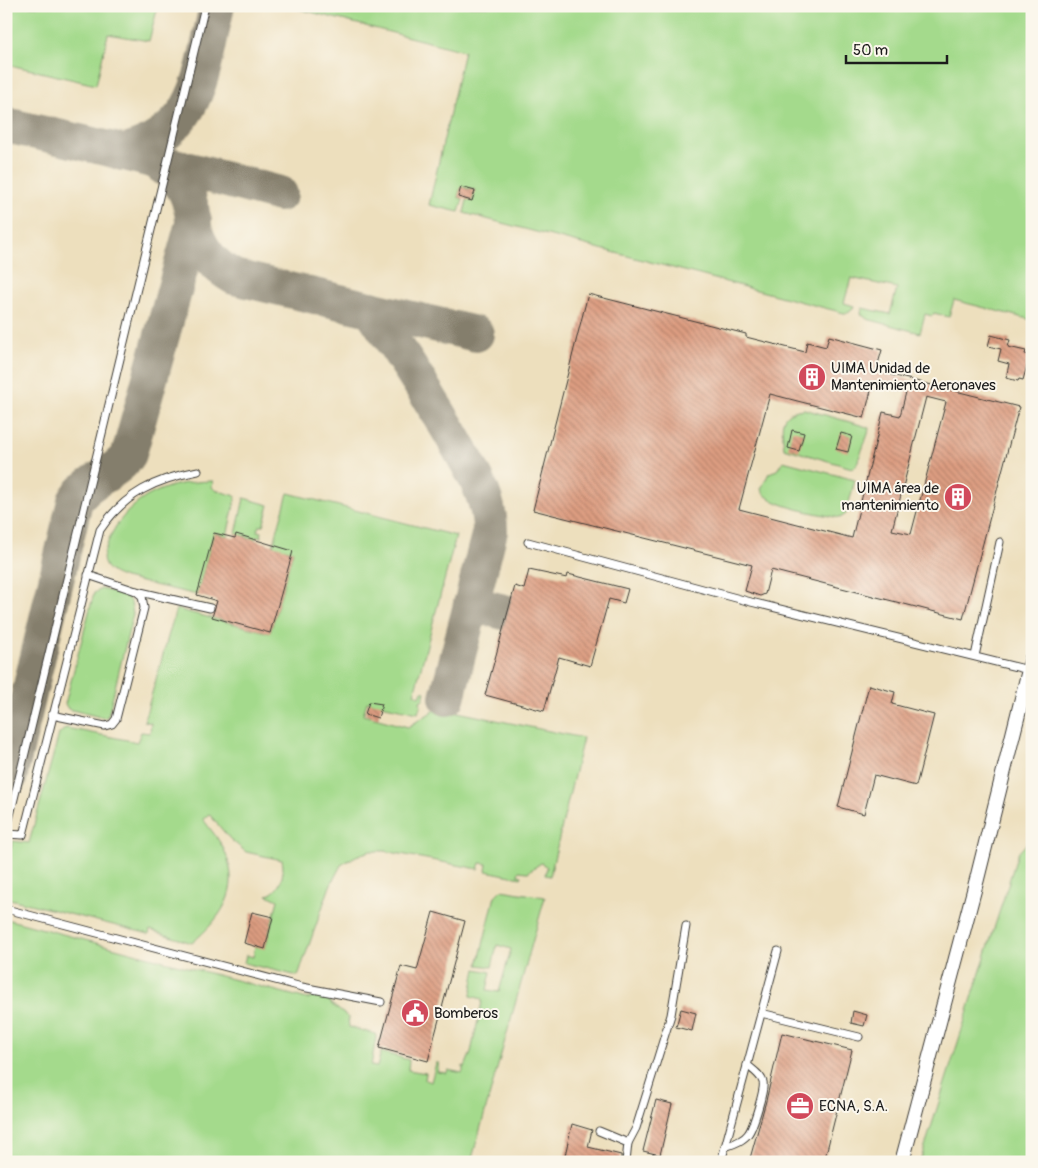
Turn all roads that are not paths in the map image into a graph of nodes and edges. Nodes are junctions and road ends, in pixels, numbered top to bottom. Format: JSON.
{"nodes":[{"id":1,"x":205,"y":6,"type":"edge"},
{"id":2,"x":198,"y":471,"type":"dead end"},
{"id":3,"x":528,"y":542,"type":"dead end"},
{"id":4,"x":1000,"y":542,"type":"dead end"},
{"id":5,"x":88,"y":575,"type":"junction"},
{"id":6,"x":136,"y":591,"type":"junction"},
{"id":7,"x":159,"y":597,"type":"junction"},
{"id":8,"x":210,"y":608,"type":"dead end"},
{"id":9,"x":144,"y":614,"type":"junction"},
{"id":10,"x":974,"y":656,"type":"junction"},
{"id":11,"x":1030,"y":664,"type":"edge"},
{"id":12,"x":52,"y":715,"type":"junction"},
{"id":13,"x":6,"y":833,"type":"edge"},
{"id":14,"x":6,"y":909,"type":"edge"},
{"id":15,"x":686,"y":926,"type":"dead end"},
{"id":16,"x":778,"y":950,"type":"dead end"},
{"id":17,"x":381,"y":1002,"type":"dead end"},
{"id":18,"x":761,"y":1013,"type":"junction"},
{"id":19,"x":860,"y":1037,"type":"dead end"},
{"id":20,"x":748,"y":1065,"type":"junction"},
{"id":21,"x":600,"y":1131,"type":"dead end"},
{"id":22,"x":628,"y":1143,"type":"junction"},
{"id":23,"x":725,"y":1148,"type":"junction"},
{"id":24,"x":626,"y":1162,"type":"edge"},
{"id":25,"x":721,"y":1162,"type":"edge"},
{"id":26,"x":902,"y":1162,"type":"edge"}],
"edges":[{"from":1,"to":13,"type":"lane"},
{"from":2,"to":5,"type":"lane"},
{"from":3,"to":10,"type":"lane"},
{"from":4,"to":10,"type":"lane"},
{"from":5,"to":6,"type":"lane"},
{"from":5,"to":12,"type":"lane"},
{"from":6,"to":7,"type":"lane"},
{"from":6,"to":9,"type":"lane"},
{"from":7,"to":8,"type":"lane"},
{"from":7,"to":9,"type":"lane"},
{"from":9,"to":12,"type":"lane"},
{"from":10,"to":11,"type":"lane"},
{"from":11,"to":26,"type":"street"},
{"from":12,"to":13,"type":"lane"},
{"from":14,"to":17,"type":"lane"},
{"from":15,"to":22,"type":"lane"},
{"from":16,"to":18,"type":"lane"},
{"from":18,"to":19,"type":"lane"},
{"from":18,"to":20,"type":"lane"},
{"from":20,"to":23,"type":"lane"},
{"from":20,"to":23,"type":"lane"},
{"from":21,"to":22,"type":"lane"},
{"from":22,"to":24,"type":"lane"},
{"from":23,"to":25,"type":"lane"}]}
